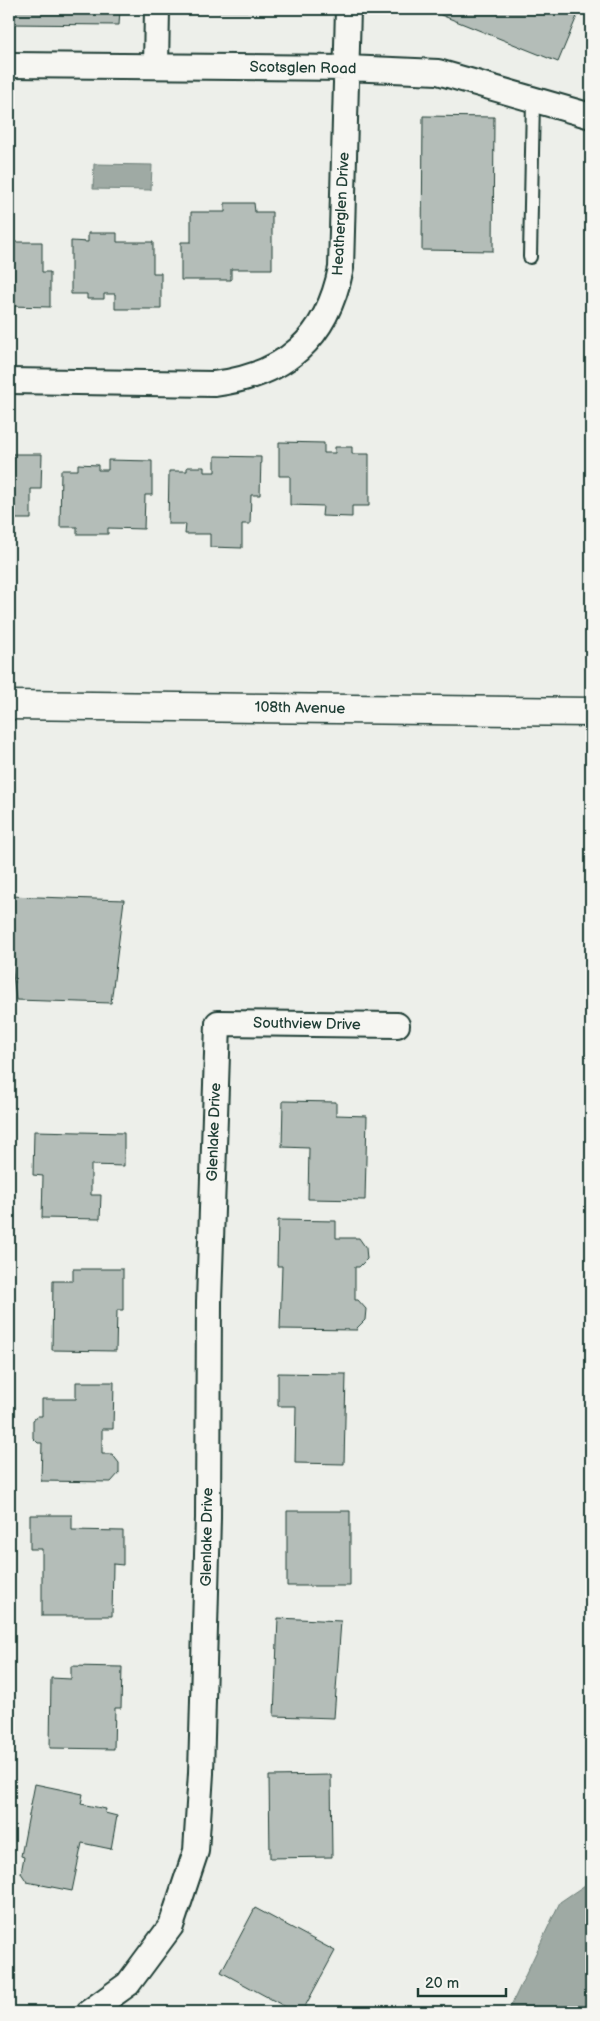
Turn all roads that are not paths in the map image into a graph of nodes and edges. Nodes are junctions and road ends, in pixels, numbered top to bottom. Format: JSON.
{"nodes":[{"id":1,"x":157,"y":9,"type":"edge"},
{"id":2,"x":348,"y":9,"type":"edge"},
{"id":3,"x":9,"y":65,"type":"edge"},
{"id":4,"x":156,"y":66,"type":"junction"},
{"id":5,"x":347,"y":68,"type":"junction"},
{"id":6,"x":533,"y":100,"type":"junction"},
{"id":7,"x":591,"y":116,"type":"edge"},
{"id":8,"x":530,"y":257,"type":"dead end"},
{"id":9,"x":9,"y":381,"type":"edge"},
{"id":10,"x":9,"y":705,"type":"edge"},
{"id":11,"x":591,"y":712,"type":"edge"},
{"id":12,"x":218,"y":1023,"type":"joint"},
{"id":13,"x":397,"y":1025,"type":"dead end"},
{"id":14,"x":89,"y":2012,"type":"edge"}],
"edges":[{"from":1,"to":4,"type":"street"},
{"from":2,"to":5,"type":"street","name":"Heatherglen Drive"},
{"from":3,"to":4,"type":"street","name":"Scotsglen Road"},
{"from":4,"to":5,"type":"street","name":"Scotsglen Road"},
{"from":5,"to":6,"type":"street","name":"Scotsglen Road"},
{"from":5,"to":9,"type":"street","name":"Heatherglen Drive"},
{"from":6,"to":7,"type":"street","name":"Scotsglen Road"},
{"from":6,"to":8,"type":"lane"},
{"from":10,"to":11,"type":"street","name":"108th Avenue"},
{"from":12,"to":13,"type":"street","name":"Southview Drive"},
{"from":12,"to":14,"type":"street","name":"Glenlake Drive"}]}
